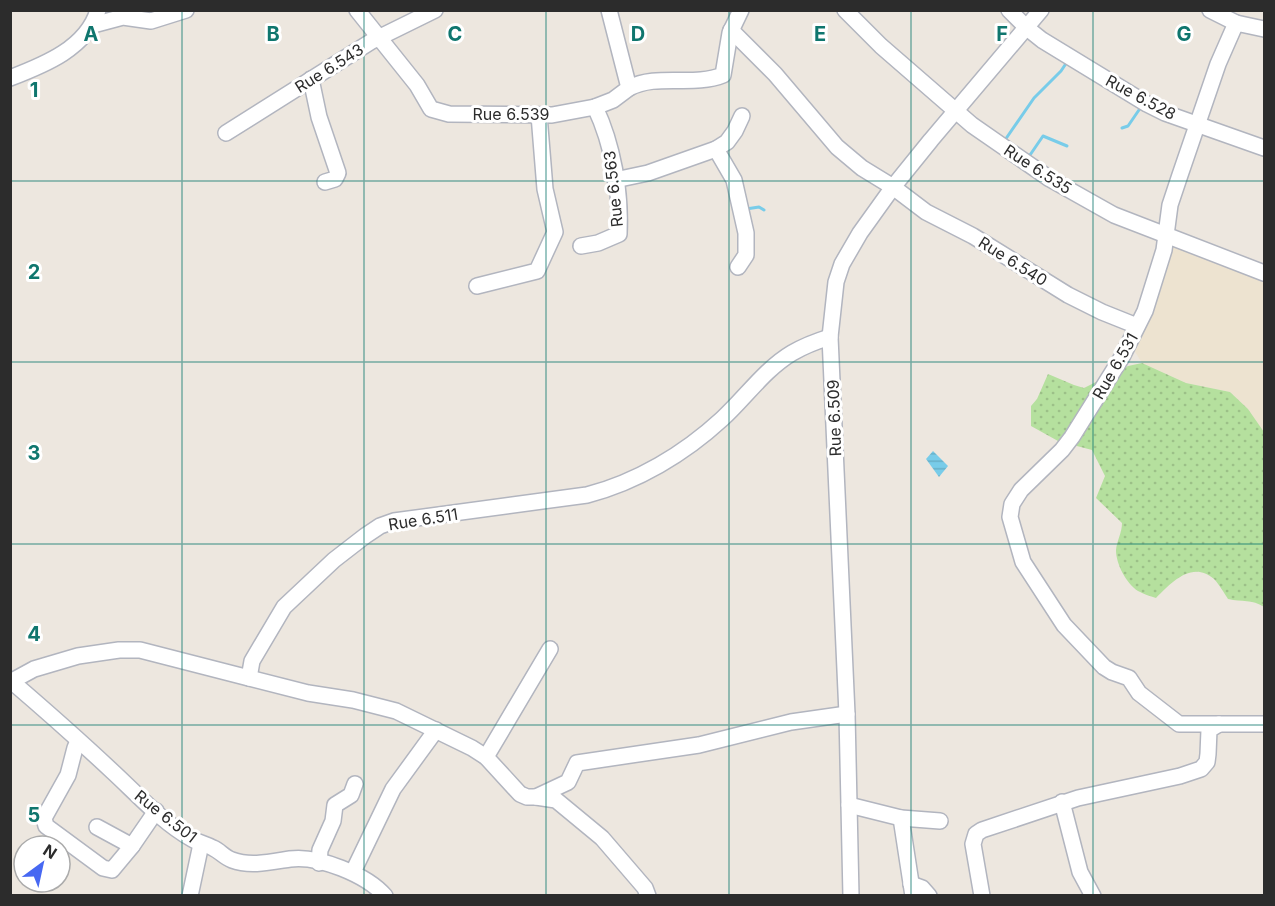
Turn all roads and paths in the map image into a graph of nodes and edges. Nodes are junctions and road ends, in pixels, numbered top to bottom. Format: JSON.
{"nodes":[{"id":1,"x":186,"y":10,"type":"edge"},
{"id":2,"x":357,"y":10,"type":"edge"},
{"id":3,"x":435,"y":10,"type":"edge"},
{"id":4,"x":609,"y":10,"type":"edge"},
{"id":5,"x":741,"y":10,"type":"edge"},
{"id":6,"x":845,"y":10,"type":"edge"},
{"id":7,"x":1009,"y":10,"type":"edge"},
{"id":8,"x":1041,"y":10,"type":"edge"},
{"id":9,"x":1210,"y":10,"type":"edge"},
{"id":10,"x":95,"y":18,"type":"edge"},
{"id":11,"x":1236,"y":24,"type":"junction"},
{"id":12,"x":1026,"y":28,"type":"junction"},
{"id":13,"x":731,"y":30,"type":"junction"},
{"id":14,"x":1264,"y":30,"type":"edge"},
{"id":15,"x":379,"y":37,"type":"junction"},
{"id":16,"x":10,"y":78,"type":"edge"},
{"id":17,"x":311,"y":79,"type":"junction"},
{"id":18,"x":629,"y":88,"type":"junction"},
{"id":19,"x":595,"y":107,"type":"junction"},
{"id":20,"x":956,"y":112,"type":"junction"},
{"id":21,"x":540,"y":115,"type":"junction"},
{"id":22,"x":742,"y":116,"type":"dead end"},
{"id":23,"x":1198,"y":124,"type":"junction"},
{"id":24,"x":226,"y":132,"type":"dead end"},
{"id":25,"x":1264,"y":148,"type":"edge"},
{"id":26,"x":716,"y":149,"type":"junction"},
{"id":27,"x":615,"y":180,"type":"junction"},
{"id":28,"x":325,"y":182,"type":"dead end"},
{"id":29,"x":892,"y":187,"type":"junction"},
{"id":30,"x":1166,"y":235,"type":"junction"},
{"id":31,"x":581,"y":246,"type":"dead end"},
{"id":32,"x":738,"y":267,"type":"dead end"},
{"id":33,"x":1264,"y":273,"type":"edge"},
{"id":34,"x":477,"y":286,"type":"dead end"},
{"id":35,"x":1137,"y":326,"type":"junction"},
{"id":36,"x":830,"y":337,"type":"junction"},
{"id":37,"x":550,"y":649,"type":"dead end"},
{"id":38,"x":249,"y":678,"type":"junction"},
{"id":39,"x":11,"y":681,"type":"edge"},
{"id":40,"x":847,"y":714,"type":"junction"},
{"id":41,"x":1219,"y":724,"type":"junction"},
{"id":42,"x":1264,"y":724,"type":"edge"},
{"id":43,"x":436,"y":730,"type":"junction"},
{"id":44,"x":78,"y":741,"type":"junction"},
{"id":45,"x":486,"y":757,"type":"junction"},
{"id":46,"x":355,"y":784,"type":"dead end"},
{"id":47,"x":536,"y":797,"type":"junction"},
{"id":48,"x":1062,"y":802,"type":"junction"},
{"id":49,"x":849,"y":805,"type":"junction"},
{"id":50,"x":156,"y":812,"type":"junction"},
{"id":51,"x":901,"y":818,"type":"junction"},
{"id":52,"x":940,"y":821,"type":"dead end"},
{"id":53,"x":97,"y":827,"type":"dead end"},
{"id":54,"x":201,"y":844,"type":"junction"},
{"id":55,"x":132,"y":846,"type":"junction"},
{"id":56,"x":319,"y":863,"type":"junction"},
{"id":57,"x":353,"y":873,"type":"junction"},
{"id":58,"x":912,"y":890,"type":"edge"},
{"id":59,"x":190,"y":896,"type":"edge"},
{"id":60,"x":385,"y":896,"type":"edge"},
{"id":61,"x":648,"y":896,"type":"edge"},
{"id":62,"x":851,"y":896,"type":"edge"},
{"id":63,"x":929,"y":896,"type":"edge"},
{"id":64,"x":982,"y":896,"type":"edge"},
{"id":65,"x":1093,"y":896,"type":"edge"}],
"edges":[{"from":1,"to":10,"type":"street"},
{"from":2,"to":15,"type":"street","name":"Rue 6.539"},
{"from":3,"to":15,"type":"street","name":"Rue 6.543"},
{"from":4,"to":18,"type":"street"},
{"from":5,"to":13,"type":"street"},
{"from":6,"to":20,"type":"street","name":"Rue 6.535"},
{"from":7,"to":12,"type":"street","name":"Rue 6.528"},
{"from":8,"to":12,"type":"street","name":"Rue 6.509"},
{"from":9,"to":11,"type":"street"},
{"from":10,"to":16,"type":"street"},
{"from":11,"to":14,"type":"street"},
{"from":11,"to":23,"type":"street","name":"Rue 6.531"},
{"from":12,"to":20,"type":"street","name":"Rue 6.509"},
{"from":12,"to":23,"type":"street","name":"Rue 6.528"},
{"from":13,"to":18,"type":"street","name":"Rue 6.539"},
{"from":13,"to":29,"type":"street","name":"Rue 6.540"},
{"from":15,"to":17,"type":"street","name":"Rue 6.543"},
{"from":15,"to":21,"type":"street","name":"Rue 6.539"},
{"from":17,"to":24,"type":"street","name":"Rue 6.543"},
{"from":17,"to":28,"type":"street"},
{"from":18,"to":19,"type":"street","name":"Rue 6.539"},
{"from":19,"to":21,"type":"street","name":"Rue 6.539"},
{"from":19,"to":27,"type":"street","name":"Rue 6.563"},
{"from":20,"to":29,"type":"street","name":"Rue 6.509"},
{"from":20,"to":30,"type":"street","name":"Rue 6.535"},
{"from":21,"to":34,"type":"street"},
{"from":22,"to":26,"type":"street"},
{"from":23,"to":25,"type":"street","name":"Rue 6.528"},
{"from":23,"to":30,"type":"street","name":"Rue 6.531"},
{"from":26,"to":27,"type":"street"},
{"from":26,"to":32,"type":"street"},
{"from":27,"to":31,"type":"street","name":"Rue 6.563"},
{"from":29,"to":35,"type":"street","name":"Rue 6.540"},
{"from":29,"to":36,"type":"street","name":"Rue 6.509"},
{"from":30,"to":33,"type":"street","name":"Rue 6.535"},
{"from":30,"to":35,"type":"street","name":"Rue 6.531"},
{"from":35,"to":41,"type":"street","name":"Rue 6.531"},
{"from":36,"to":38,"type":"street","name":"Rue 6.511"},
{"from":36,"to":40,"type":"street","name":"Rue 6.509"},
{"from":37,"to":45,"type":"street"},
{"from":38,"to":39,"type":"street"},
{"from":38,"to":43,"type":"street"},
{"from":39,"to":44,"type":"street","name":"Rue 6.501"},
{"from":40,"to":47,"type":"street"},
{"from":40,"to":49,"type":"street","name":"Rue 6.509"},
{"from":41,"to":42,"type":"street"},
{"from":41,"to":48,"type":"street"},
{"from":43,"to":45,"type":"street"},
{"from":43,"to":57,"type":"street"},
{"from":44,"to":50,"type":"street","name":"Rue 6.501"},
{"from":44,"to":55,"type":"street"},
{"from":45,"to":47,"type":"street"},
{"from":46,"to":56,"type":"street"},
{"from":47,"to":61,"type":"street"},
{"from":48,"to":64,"type":"street"},
{"from":48,"to":65,"type":"street"},
{"from":49,"to":51,"type":"street"},
{"from":49,"to":62,"type":"street","name":"Rue 6.509"},
{"from":50,"to":54,"type":"street","name":"Rue 6.501"},
{"from":50,"to":55,"type":"street"},
{"from":51,"to":52,"type":"street"},
{"from":51,"to":58,"type":"street"},
{"from":53,"to":55,"type":"street"},
{"from":54,"to":56,"type":"street","name":"Rue 6.501"},
{"from":54,"to":59,"type":"street"},
{"from":56,"to":57,"type":"street","name":"Rue 6.501"},
{"from":57,"to":60,"type":"street","name":"Rue 6.501"},
{"from":58,"to":63,"type":"street"}]}
